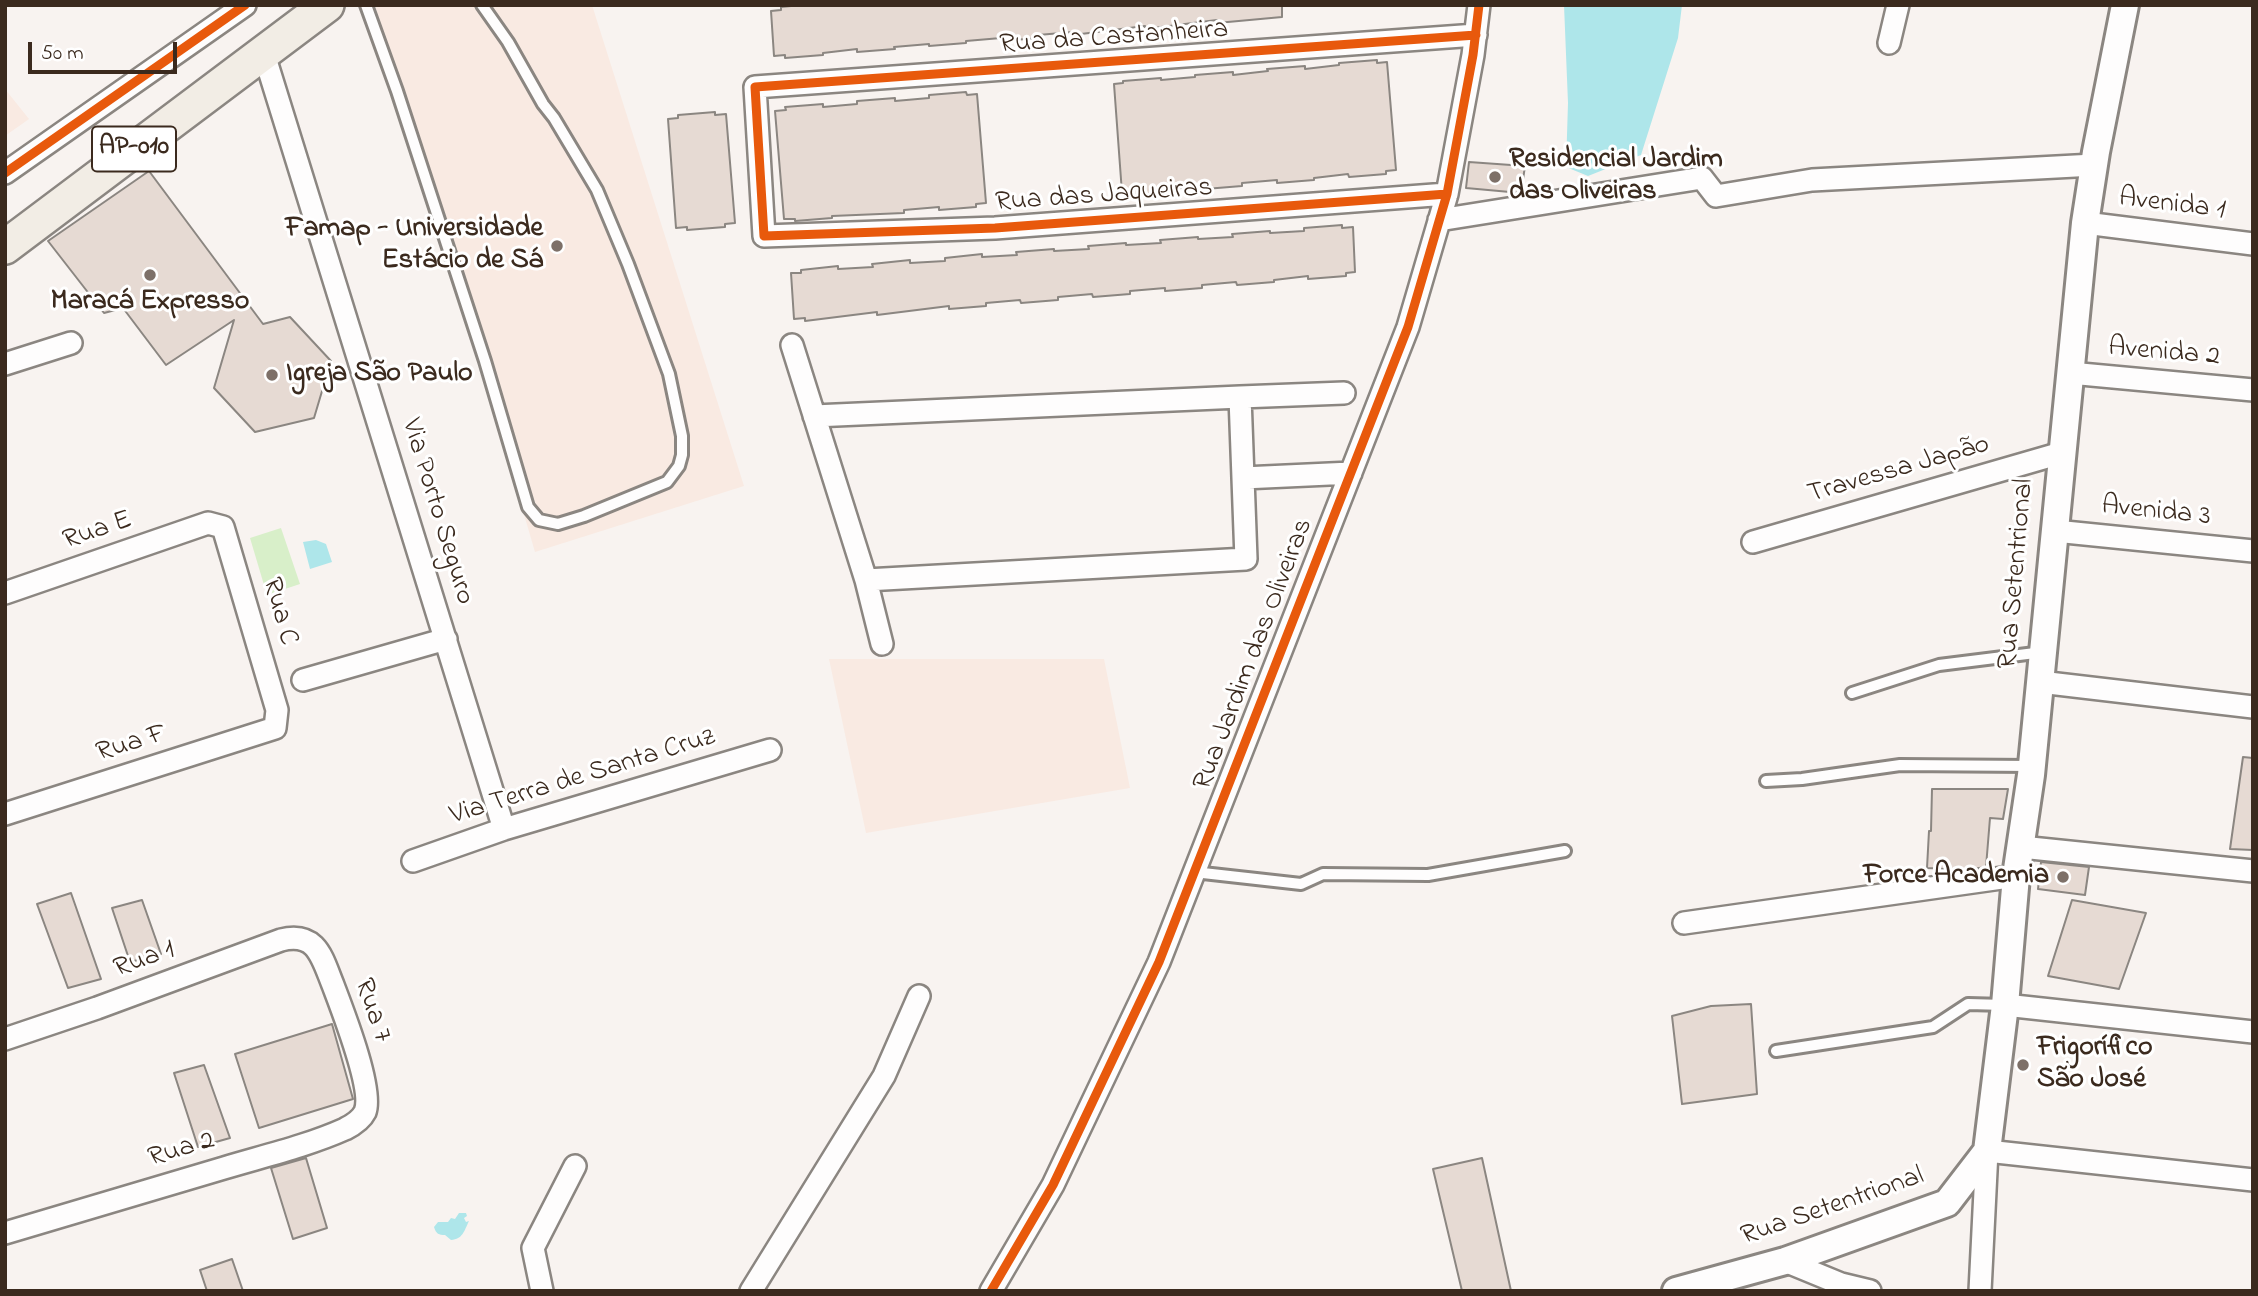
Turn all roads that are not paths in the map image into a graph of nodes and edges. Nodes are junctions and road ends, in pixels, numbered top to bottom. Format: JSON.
{"nodes":[{"id":1,"x":245,"y":5,"type":"edge"},
{"id":2,"x":327,"y":5,"type":"edge"},
{"id":3,"x":366,"y":5,"type":"edge"},
{"id":4,"x":482,"y":5,"type":"edge"},
{"id":5,"x":1479,"y":5,"type":"edge"},
{"id":6,"x":1898,"y":5,"type":"edge"},
{"id":7,"x":2125,"y":5,"type":"edge"},
{"id":8,"x":1476,"y":35,"type":"junction"},
{"id":9,"x":1889,"y":43,"type":"dead end"},
{"id":10,"x":263,"y":51,"type":"junction"},
{"id":11,"x":2094,"y":165,"type":"junction"},
{"id":12,"x":5,"y":173,"type":"edge"},
{"id":13,"x":1447,"y":194,"type":"junction"},
{"id":14,"x":1439,"y":220,"type":"junction"},
{"id":15,"x":2085,"y":223,"type":"junction"},
{"id":16,"x":764,"y":236,"type":"joint"},
{"id":17,"x":2253,"y":244,"type":"edge"},
{"id":18,"x":5,"y":247,"type":"edge"},
{"id":19,"x":71,"y":343,"type":"dead end"},
{"id":20,"x":792,"y":345,"type":"dead end"},
{"id":21,"x":5,"y":364,"type":"edge"},
{"id":22,"x":2070,"y":373,"type":"junction"},
{"id":23,"x":2253,"y":390,"type":"edge"},
{"id":24,"x":1344,"y":393,"type":"dead end"},
{"id":25,"x":1240,"y":397,"type":"junction"},
{"id":26,"x":814,"y":416,"type":"junction"},
{"id":27,"x":2061,"y":453,"type":"junction"},
{"id":28,"x":1351,"y":473,"type":"junction"},
{"id":29,"x":1243,"y":478,"type":"junction"},
{"id":30,"x":208,"y":523,"type":"joint"},
{"id":31,"x":2054,"y":531,"type":"junction"},
{"id":32,"x":1753,"y":542,"type":"dead end"},
{"id":33,"x":2253,"y":551,"type":"edge"},
{"id":34,"x":866,"y":580,"type":"junction"},
{"id":35,"x":5,"y":593,"type":"edge"},
{"id":36,"x":446,"y":639,"type":"junction"},
{"id":37,"x":882,"y":644,"type":"dead end"},
{"id":38,"x":2043,"y":652,"type":"junction"},
{"id":39,"x":303,"y":680,"type":"dead end"},
{"id":40,"x":2040,"y":682,"type":"junction"},
{"id":41,"x":1852,"y":694,"type":"dead end"},
{"id":42,"x":2253,"y":707,"type":"edge"},
{"id":43,"x":275,"y":729,"type":"joint"},
{"id":44,"x":770,"y":750,"type":"dead end"},
{"id":45,"x":2032,"y":766,"type":"junction"},
{"id":46,"x":1766,"y":781,"type":"dead end"},
{"id":47,"x":6,"y":810,"type":"edge"},
{"id":48,"x":504,"y":829,"type":"junction"},
{"id":49,"x":2021,"y":847,"type":"junction"},
{"id":50,"x":1565,"y":851,"type":"dead end"},
{"id":51,"x":413,"y":861,"type":"dead end"},
{"id":52,"x":2253,"y":871,"type":"edge"},
{"id":53,"x":1194,"y":872,"type":"junction"},
{"id":54,"x":2016,"y":876,"type":"junction"},
{"id":55,"x":1684,"y":923,"type":"dead end"},
{"id":56,"x":304,"y":940,"type":"joint"},
{"id":57,"x":919,"y":996,"type":"dead end"},
{"id":58,"x":2005,"y":1005,"type":"junction"},
{"id":59,"x":2253,"y":1032,"type":"edge"},
{"id":60,"x":5,"y":1039,"type":"edge"},
{"id":61,"x":1776,"y":1051,"type":"dead end"},
{"id":62,"x":366,"y":1109,"type":"joint"},
{"id":63,"x":1987,"y":1151,"type":"junction"},
{"id":64,"x":575,"y":1166,"type":"dead end"},
{"id":65,"x":2253,"y":1180,"type":"edge"},
{"id":66,"x":5,"y":1233,"type":"edge"},
{"id":67,"x":1785,"y":1261,"type":"junction"},
{"id":68,"x":542,"y":1291,"type":"edge"},
{"id":69,"x":751,"y":1291,"type":"edge"},
{"id":70,"x":991,"y":1291,"type":"edge"},
{"id":71,"x":1676,"y":1291,"type":"edge"},
{"id":72,"x":1870,"y":1291,"type":"edge"},
{"id":73,"x":1980,"y":1291,"type":"edge"}],
"edges":[{"from":1,"to":12,"type":"street"},
{"from":2,"to":10,"type":"main road","number":"AP-010"},
{"from":3,"to":4,"type":"lane"},
{"from":5,"to":8,"type":"street","name":"Rua Jardim das Oliveiras"},
{"from":6,"to":9,"type":"street"},
{"from":7,"to":11,"type":"street","name":"Rua Setentrional"},
{"from":8,"to":13,"type":"street","name":"Rua Jardim das Oliveiras"},
{"from":8,"to":16,"type":"street","name":"Rua da Castanheira"},
{"from":10,"to":18,"type":"main road","number":"AP-010"},
{"from":10,"to":36,"type":"street","name":"Via Porto Seguro"},
{"from":11,"to":14,"type":"street"},
{"from":11,"to":15,"type":"street","name":"Rua Setentrional"},
{"from":13,"to":14,"type":"street","name":"Rua Jardim das Oliveiras"},
{"from":13,"to":16,"type":"street","name":"Rua das Jaqueiras"},
{"from":14,"to":28,"type":"street","name":"Rua Jardim das Oliveiras"},
{"from":15,"to":17,"type":"street","name":"Avenida 1"},
{"from":15,"to":22,"type":"street","name":"Rua Setentrional"},
{"from":19,"to":21,"type":"street"},
{"from":20,"to":26,"type":"street"},
{"from":22,"to":23,"type":"street","name":"Avenida 2"},
{"from":22,"to":27,"type":"street","name":"Rua Setentrional"},
{"from":24,"to":25,"type":"street"},
{"from":25,"to":26,"type":"street"},
{"from":25,"to":29,"type":"street"},
{"from":26,"to":34,"type":"street"},
{"from":27,"to":31,"type":"street","name":"Rua Setentrional"},
{"from":27,"to":32,"type":"street","name":"Travessa Japão"},
{"from":28,"to":29,"type":"street"},
{"from":28,"to":53,"type":"street","name":"Rua Jardim das Oliveiras"},
{"from":29,"to":34,"type":"street"},
{"from":30,"to":35,"type":"street","name":"Rua E"},
{"from":30,"to":43,"type":"street","name":"Rua C"},
{"from":31,"to":33,"type":"street","name":"Avenida 3"},
{"from":31,"to":38,"type":"street","name":"Rua Setentrional"},
{"from":34,"to":37,"type":"street"},
{"from":36,"to":39,"type":"street"},
{"from":36,"to":48,"type":"street","name":"Via Porto Seguro"},
{"from":38,"to":40,"type":"street","name":"Rua Setentrional"},
{"from":38,"to":41,"type":"lane"},
{"from":40,"to":42,"type":"street"},
{"from":40,"to":45,"type":"street","name":"Rua Setentrional"},
{"from":43,"to":47,"type":"street","name":"Rua F"},
{"from":44,"to":48,"type":"street","name":"Via Terra de Santa Cruz"},
{"from":45,"to":46,"type":"lane"},
{"from":45,"to":49,"type":"street","name":"Rua Setentrional"},
{"from":48,"to":51,"type":"street","name":"Via Terra de Santa Cruz"},
{"from":49,"to":52,"type":"street"},
{"from":49,"to":54,"type":"street","name":"Rua Setentrional"},
{"from":50,"to":53,"type":"lane"},
{"from":53,"to":70,"type":"street","name":"Rua Jardim das Oliveiras"},
{"from":54,"to":55,"type":"street"},
{"from":54,"to":58,"type":"street","name":"Rua Setentrional"},
{"from":56,"to":60,"type":"street","name":"Rua 1"},
{"from":56,"to":62,"type":"street","name":"Rua 7"},
{"from":57,"to":69,"type":"street"},
{"from":58,"to":59,"type":"street"},
{"from":58,"to":61,"type":"lane"},
{"from":58,"to":63,"type":"street","name":"Rua Setentrional"},
{"from":62,"to":66,"type":"street","name":"Rua 2"},
{"from":63,"to":65,"type":"street"},
{"from":63,"to":67,"type":"street","name":"Rua Setentrional"},
{"from":63,"to":73,"type":"street","name":"Rua Setentrional"},
{"from":64,"to":68,"type":"street"},
{"from":67,"to":71,"type":"street","name":"Rua Setentrional"},
{"from":67,"to":72,"type":"street"}]}
